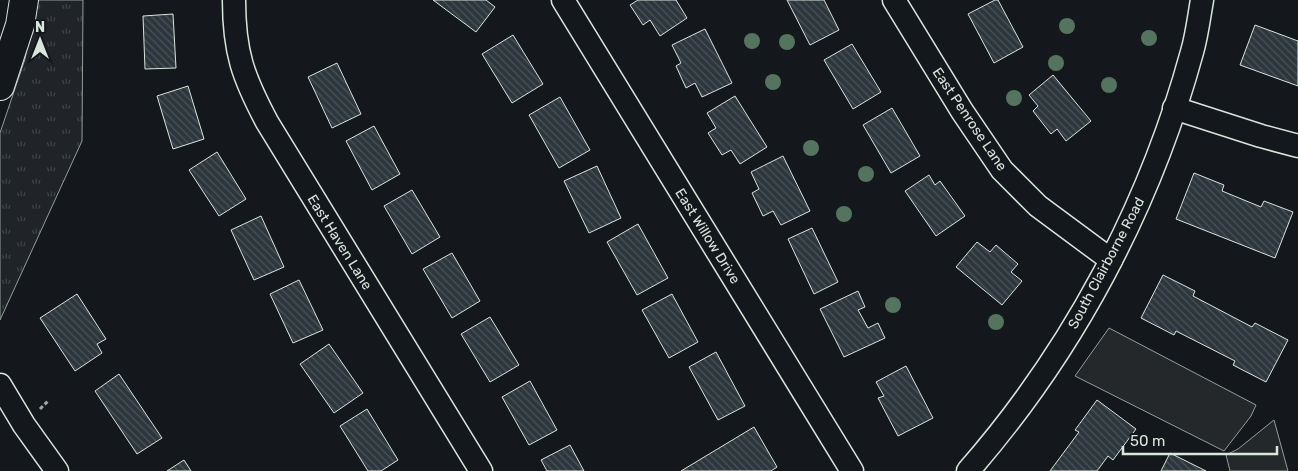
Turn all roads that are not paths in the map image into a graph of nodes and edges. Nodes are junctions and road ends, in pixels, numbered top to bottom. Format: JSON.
{"nodes":[{"id":1,"x":24,"y":0,"type":"edge"},
{"id":2,"x":234,"y":0,"type":"edge"},
{"id":3,"x":563,"y":0,"type":"edge"},
{"id":4,"x":894,"y":0,"type":"edge"},
{"id":5,"x":1202,"y":0,"type":"edge"},
{"id":6,"x":0,"y":86,"type":"edge"},
{"id":7,"x":1174,"y":108,"type":"junction"},
{"id":8,"x":1298,"y":146,"type":"edge"},
{"id":9,"x":1111,"y":260,"type":"junction"},
{"id":10,"x":0,"y":385,"type":"edge"},
{"id":11,"x":0,"y":410,"type":"edge"},
{"id":12,"x":24,"y":425,"type":"junction"},
{"id":13,"x":57,"y":471,"type":"edge"},
{"id":14,"x":481,"y":471,"type":"edge"},
{"id":15,"x":852,"y":471,"type":"edge"},
{"id":16,"x":968,"y":471,"type":"edge"}],
"edges":[{"from":1,"to":6,"type":"main road"},
{"from":2,"to":14,"type":"street","name":"East Haven Lane"},
{"from":3,"to":15,"type":"street","name":"East Willow Drive"},
{"from":4,"to":9,"type":"street","name":"East Penrose Lane"},
{"from":5,"to":7,"type":"street","name":"South Clairborne Road"},
{"from":7,"to":8,"type":"street"},
{"from":7,"to":9,"type":"street","name":"South Clairborne Road"},
{"from":9,"to":16,"type":"street","name":"South Clairborne Road"},
{"from":10,"to":12,"type":"street"},
{"from":11,"to":12,"type":"street"},
{"from":12,"to":13,"type":"street"}]}
